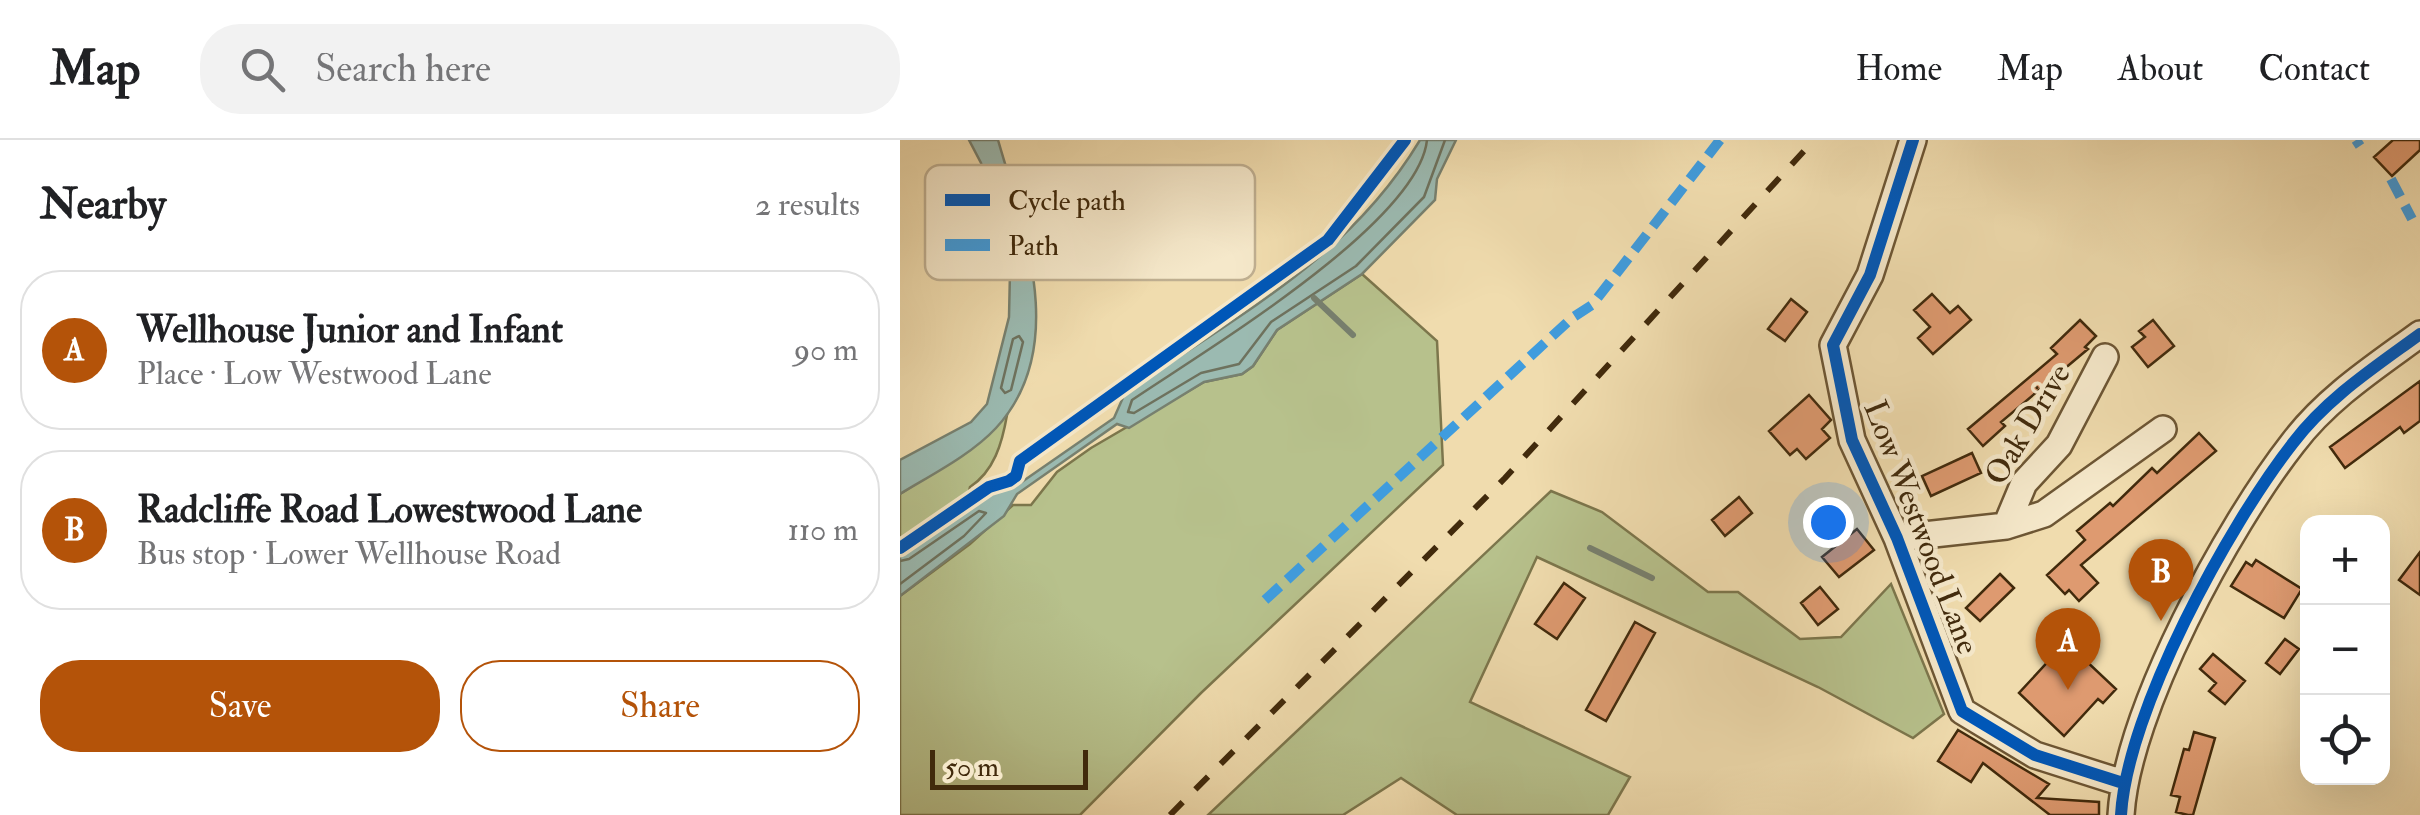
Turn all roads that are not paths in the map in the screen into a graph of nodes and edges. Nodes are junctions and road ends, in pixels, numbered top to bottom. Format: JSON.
{"nodes":[{"id":1,"x":1913,"y":140,"type":"edge"},
{"id":2,"x":2420,"y":334,"type":"edge"},
{"id":3,"x":2105,"y":357,"type":"dead end"},
{"id":4,"x":2163,"y":429,"type":"dead end"},
{"id":5,"x":2006,"y":526,"type":"junction"},
{"id":6,"x":1896,"y":538,"type":"junction"},
{"id":7,"x":2123,"y":784,"type":"junction"},
{"id":8,"x":2121,"y":815,"type":"edge"}],
"edges":[{"from":1,"to":6,"type":"street","name":"Low Westwood Lane"},
{"from":2,"to":7,"type":"street"},
{"from":3,"to":5,"type":"street","name":"Oak Drive"},
{"from":4,"to":5,"type":"street","name":"Oak Drive"},
{"from":5,"to":6,"type":"street","name":"Oak Drive"},
{"from":6,"to":7,"type":"street","name":"Low Westwood Lane"},
{"from":7,"to":8,"type":"street"}]}
